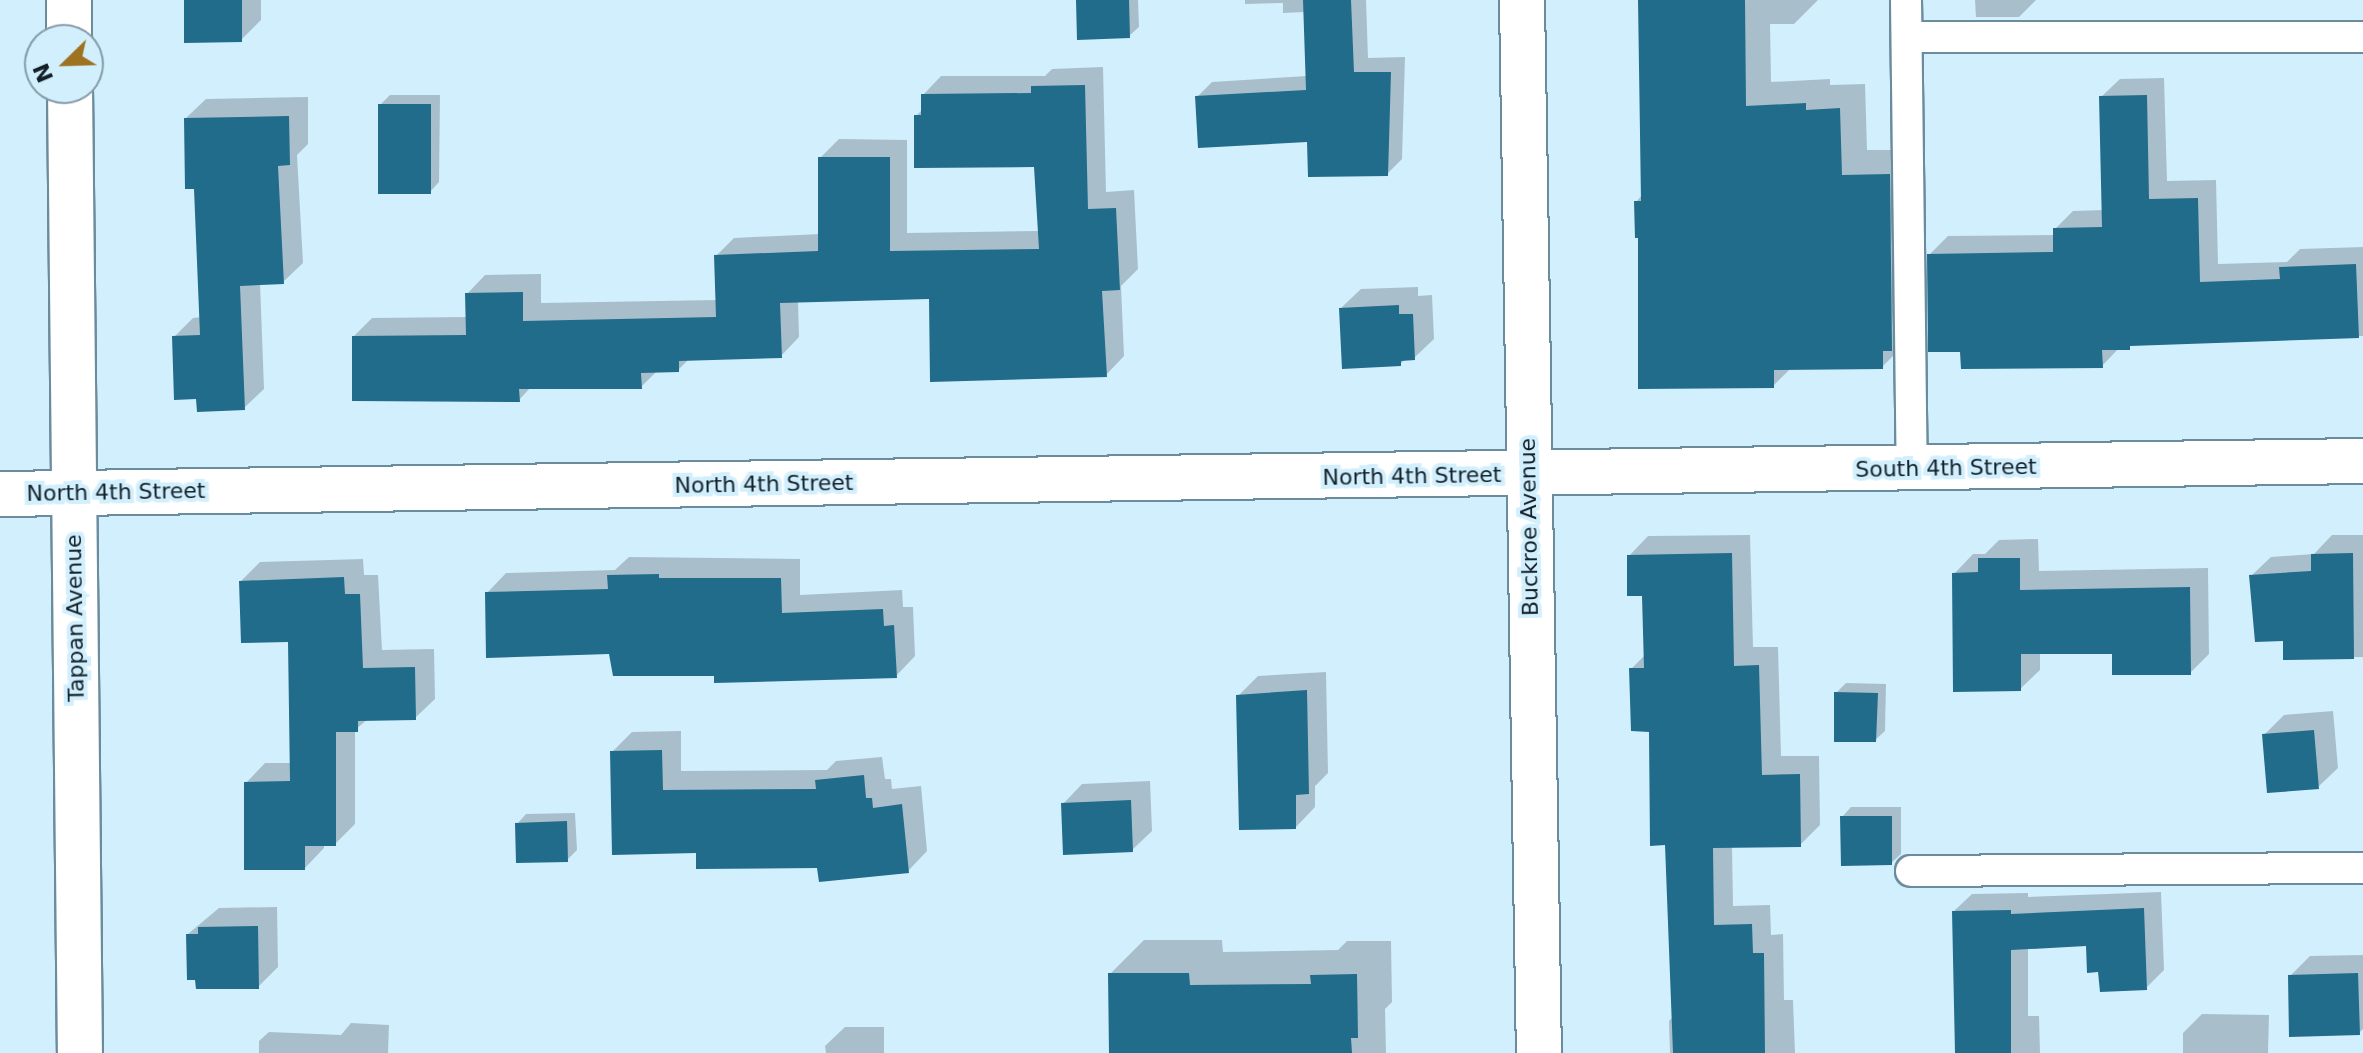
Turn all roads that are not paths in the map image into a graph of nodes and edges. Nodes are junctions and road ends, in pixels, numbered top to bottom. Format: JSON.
{"nodes":[{"id":1,"x":69,"y":0,"type":"edge"},
{"id":2,"x":1522,"y":0,"type":"edge"},
{"id":3,"x":1906,"y":0,"type":"edge"},
{"id":4,"x":69,"y":24,"type":"edge"},
{"id":5,"x":1908,"y":37,"type":"junction"},
{"id":6,"x":2363,"y":37,"type":"edge"},
{"id":7,"x":70,"y":104,"type":"edge"},
{"id":8,"x":2363,"y":461,"type":"edge"},
{"id":9,"x":1912,"y":468,"type":"junction"},
{"id":10,"x":1528,"y":474,"type":"junction"},
{"id":11,"x":74,"y":493,"type":"junction"},
{"id":12,"x":0,"y":494,"type":"edge"},
{"id":13,"x":2363,"y":868,"type":"edge"},
{"id":14,"x":1911,"y":871,"type":"dead end"},
{"id":15,"x":80,"y":1053,"type":"edge"},
{"id":16,"x":1539,"y":1053,"type":"edge"}],
"edges":[{"from":1,"to":4,"type":"street"},
{"from":2,"to":10,"type":"street","name":"Buckroe Avenue"},
{"from":3,"to":5,"type":"lane"},
{"from":5,"to":6,"type":"lane"},
{"from":5,"to":9,"type":"lane"},
{"from":7,"to":11,"type":"street","name":"Tappan Avenue"},
{"from":8,"to":9,"type":"street","name":"South 4th Street"},
{"from":9,"to":10,"type":"street","name":"South 4th Street"},
{"from":10,"to":11,"type":"street","name":"North 4th Street"},
{"from":10,"to":16,"type":"street","name":"Buckroe Avenue"},
{"from":11,"to":12,"type":"street","name":"North 4th Street"},
{"from":11,"to":15,"type":"street","name":"Tappan Avenue"},
{"from":13,"to":14,"type":"lane"}]}
